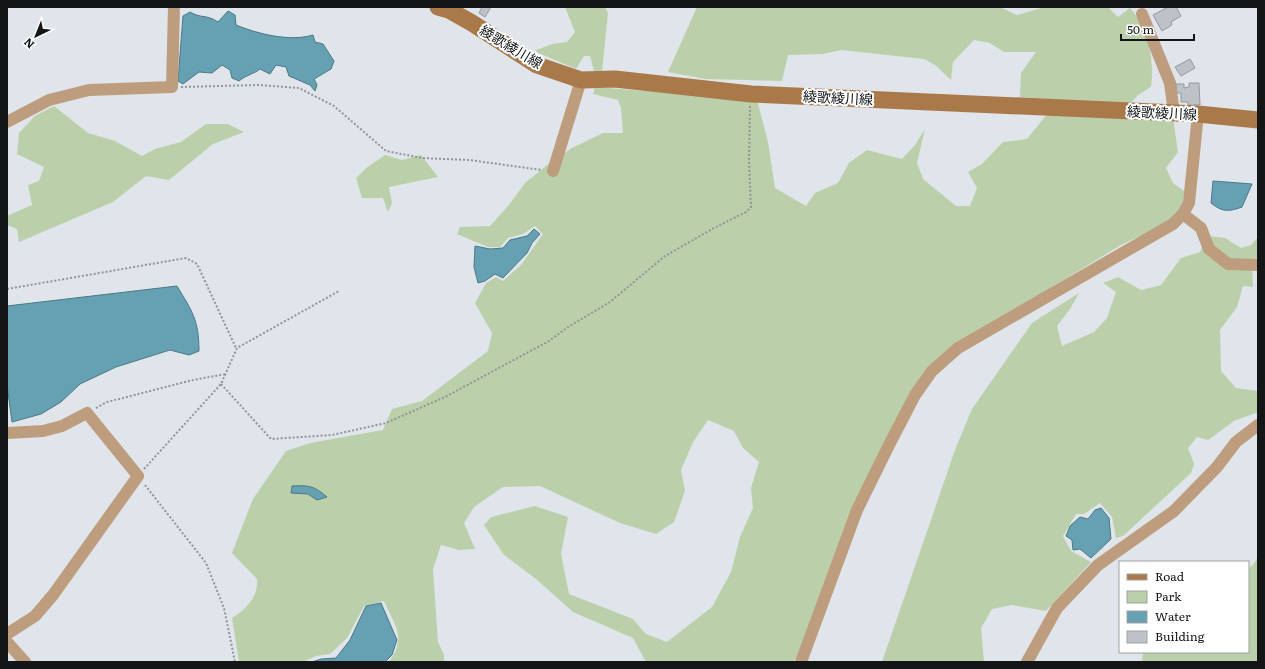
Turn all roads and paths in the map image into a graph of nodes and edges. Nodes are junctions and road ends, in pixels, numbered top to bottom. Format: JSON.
{"nodes":[{"id":1,"x":174,"y":7,"type":"edge"},
{"id":2,"x":438,"y":7,"type":"edge"},
{"id":3,"x":1142,"y":14,"type":"dead end"},
{"id":4,"x":581,"y":80,"type":"junction"},
{"id":5,"x":172,"y":87,"type":"junction"},
{"id":6,"x":751,"y":94,"type":"junction"},
{"id":7,"x":1174,"y":113,"type":"junction"},
{"id":8,"x":1198,"y":114,"type":"junction"},
{"id":9,"x":1258,"y":120,"type":"edge"},
{"id":10,"x":7,"y":122,"type":"edge"},
{"id":11,"x":553,"y":171,"type":"joint"},
{"id":12,"x":1183,"y":214,"type":"junction"},
{"id":13,"x":1258,"y":265,"type":"edge"},
{"id":14,"x":7,"y":288,"type":"edge"},
{"id":15,"x":339,"y":291,"type":"dead end"},
{"id":16,"x":237,"y":348,"type":"junction"},
{"id":17,"x":226,"y":374,"type":"junction"},
{"id":18,"x":221,"y":384,"type":"junction"},
{"id":19,"x":87,"y":413,"type":"junction"},
{"id":20,"x":1258,"y":425,"type":"edge"},
{"id":21,"x":7,"y":433,"type":"edge"},
{"id":22,"x":138,"y":476,"type":"junction"},
{"id":23,"x":7,"y":634,"type":"edge"},
{"id":24,"x":7,"y":642,"type":"edge"},
{"id":25,"x":25,"y":662,"type":"edge"},
{"id":26,"x":235,"y":662,"type":"edge"},
{"id":27,"x":801,"y":662,"type":"edge"},
{"id":28,"x":1027,"y":662,"type":"edge"}],
"edges":[{"from":1,"to":5,"type":"street"},
{"from":2,"to":4,"type":"main road","name":"綾歌綾川線"},
{"from":3,"to":7,"type":"street"},
{"from":4,"to":6,"type":"main road","name":"綾歌綾川線"},
{"from":4,"to":11,"type":"street"},
{"from":5,"to":10,"type":"street"},
{"from":5,"to":11,"type":"path"},
{"from":6,"to":7,"type":"main road","name":"綾歌綾川線"},
{"from":6,"to":18,"type":"path"},
{"from":7,"to":8,"type":"main road","name":"綾歌綾川線"},
{"from":8,"to":9,"type":"main road","name":"綾歌綾川線"},
{"from":8,"to":12,"type":"street"},
{"from":12,"to":13,"type":"street"},
{"from":12,"to":27,"type":"street"},
{"from":14,"to":16,"type":"path"},
{"from":15,"to":16,"type":"path"},
{"from":16,"to":17,"type":"path"},
{"from":17,"to":18,"type":"path"},
{"from":17,"to":19,"type":"path"},
{"from":18,"to":22,"type":"path"},
{"from":19,"to":21,"type":"street"},
{"from":19,"to":22,"type":"street"},
{"from":20,"to":28,"type":"street"},
{"from":22,"to":23,"type":"street"},
{"from":22,"to":26,"type":"path"},
{"from":24,"to":25,"type":"street"}]}
